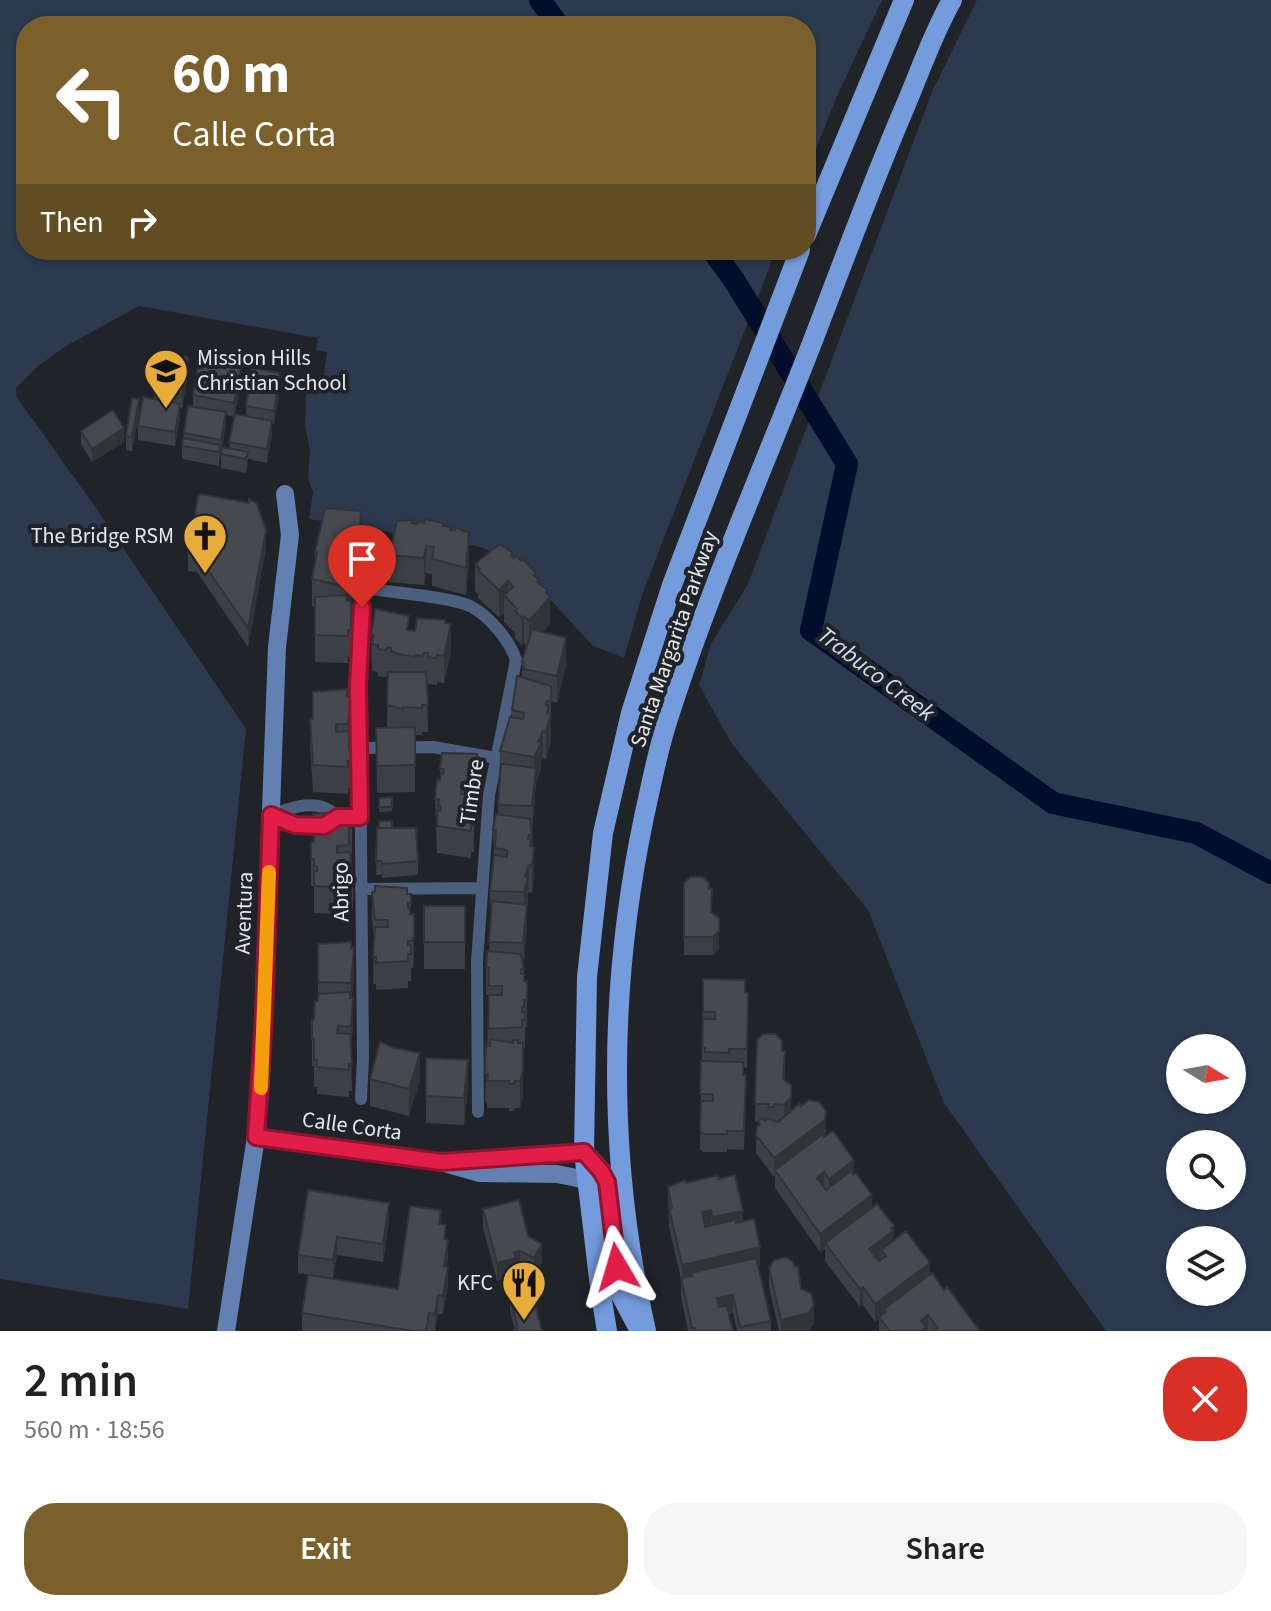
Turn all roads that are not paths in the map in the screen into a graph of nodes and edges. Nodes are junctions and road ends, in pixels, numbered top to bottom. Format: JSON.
{"nodes":[{"id":1,"x":904,"y":0,"type":"edge"},
{"id":2,"x":952,"y":0,"type":"edge"},
{"id":3,"x":816,"y":210,"type":"edge"},
{"id":4,"x":796,"y":260,"type":"edge"},
{"id":5,"x":285,"y":494,"type":"dead end"},
{"id":6,"x":371,"y":542,"type":"dead end"},
{"id":7,"x":364,"y":588,"type":"junction"},
{"id":8,"x":359,"y":748,"type":"junction"},
{"id":9,"x":496,"y":758,"type":"junction"},
{"id":10,"x":271,"y":815,"type":"junction"},
{"id":11,"x":338,"y":817,"type":"junction"},
{"id":12,"x":360,"y":817,"type":"junction"},
{"id":13,"x":482,"y":888,"type":"junction"},
{"id":14,"x":361,"y":889,"type":"junction"},
{"id":15,"x":361,"y":1099,"type":"dead end"},
{"id":16,"x":478,"y":1112,"type":"dead end"},
{"id":17,"x":256,"y":1137,"type":"junction"},
{"id":18,"x":584,"y":1152,"type":"junction"},
{"id":19,"x":441,"y":1162,"type":"junction"},
{"id":20,"x":587,"y":1180,"type":"junction"},
{"id":21,"x":226,"y":1331,"type":"edge"},
{"id":22,"x":607,"y":1331,"type":"edge"},
{"id":23,"x":643,"y":1331,"type":"edge"}],
"edges":[{"from":1,"to":3,"type":"main road"},
{"from":2,"to":23,"type":"main road","name":"Santa Margarita Parkway"},
{"from":4,"to":18,"type":"main road","name":"Santa Margarita Parkway"},
{"from":5,"to":10,"type":"street","name":"Aventura"},
{"from":6,"to":7,"type":"street","name":"Abrigo"},
{"from":7,"to":8,"type":"street","name":"Abrigo"},
{"from":7,"to":9,"type":"street","name":"Timbre"},
{"from":8,"to":9,"type":"street"},
{"from":8,"to":12,"type":"street","name":"Abrigo"},
{"from":9,"to":13,"type":"street","name":"Timbre"},
{"from":10,"to":11,"type":"street"},
{"from":10,"to":11,"type":"street"},
{"from":10,"to":17,"type":"street","name":"Aventura"},
{"from":11,"to":12,"type":"street"},
{"from":12,"to":14,"type":"street","name":"Abrigo"},
{"from":13,"to":14,"type":"street"},
{"from":13,"to":16,"type":"street","name":"Timbre"},
{"from":14,"to":15,"type":"street","name":"Abrigo"},
{"from":17,"to":19,"type":"street","name":"Calle Corta"},
{"from":17,"to":21,"type":"street","name":"Aventura"},
{"from":18,"to":19,"type":"street","name":"Calle Corta"},
{"from":18,"to":20,"type":"main road","name":"Santa Margarita Parkway"},
{"from":18,"to":23,"type":"main road"},
{"from":19,"to":20,"type":"street","name":"Calle Corta"},
{"from":20,"to":22,"type":"main road","name":"Santa Margarita Parkway"}]}
